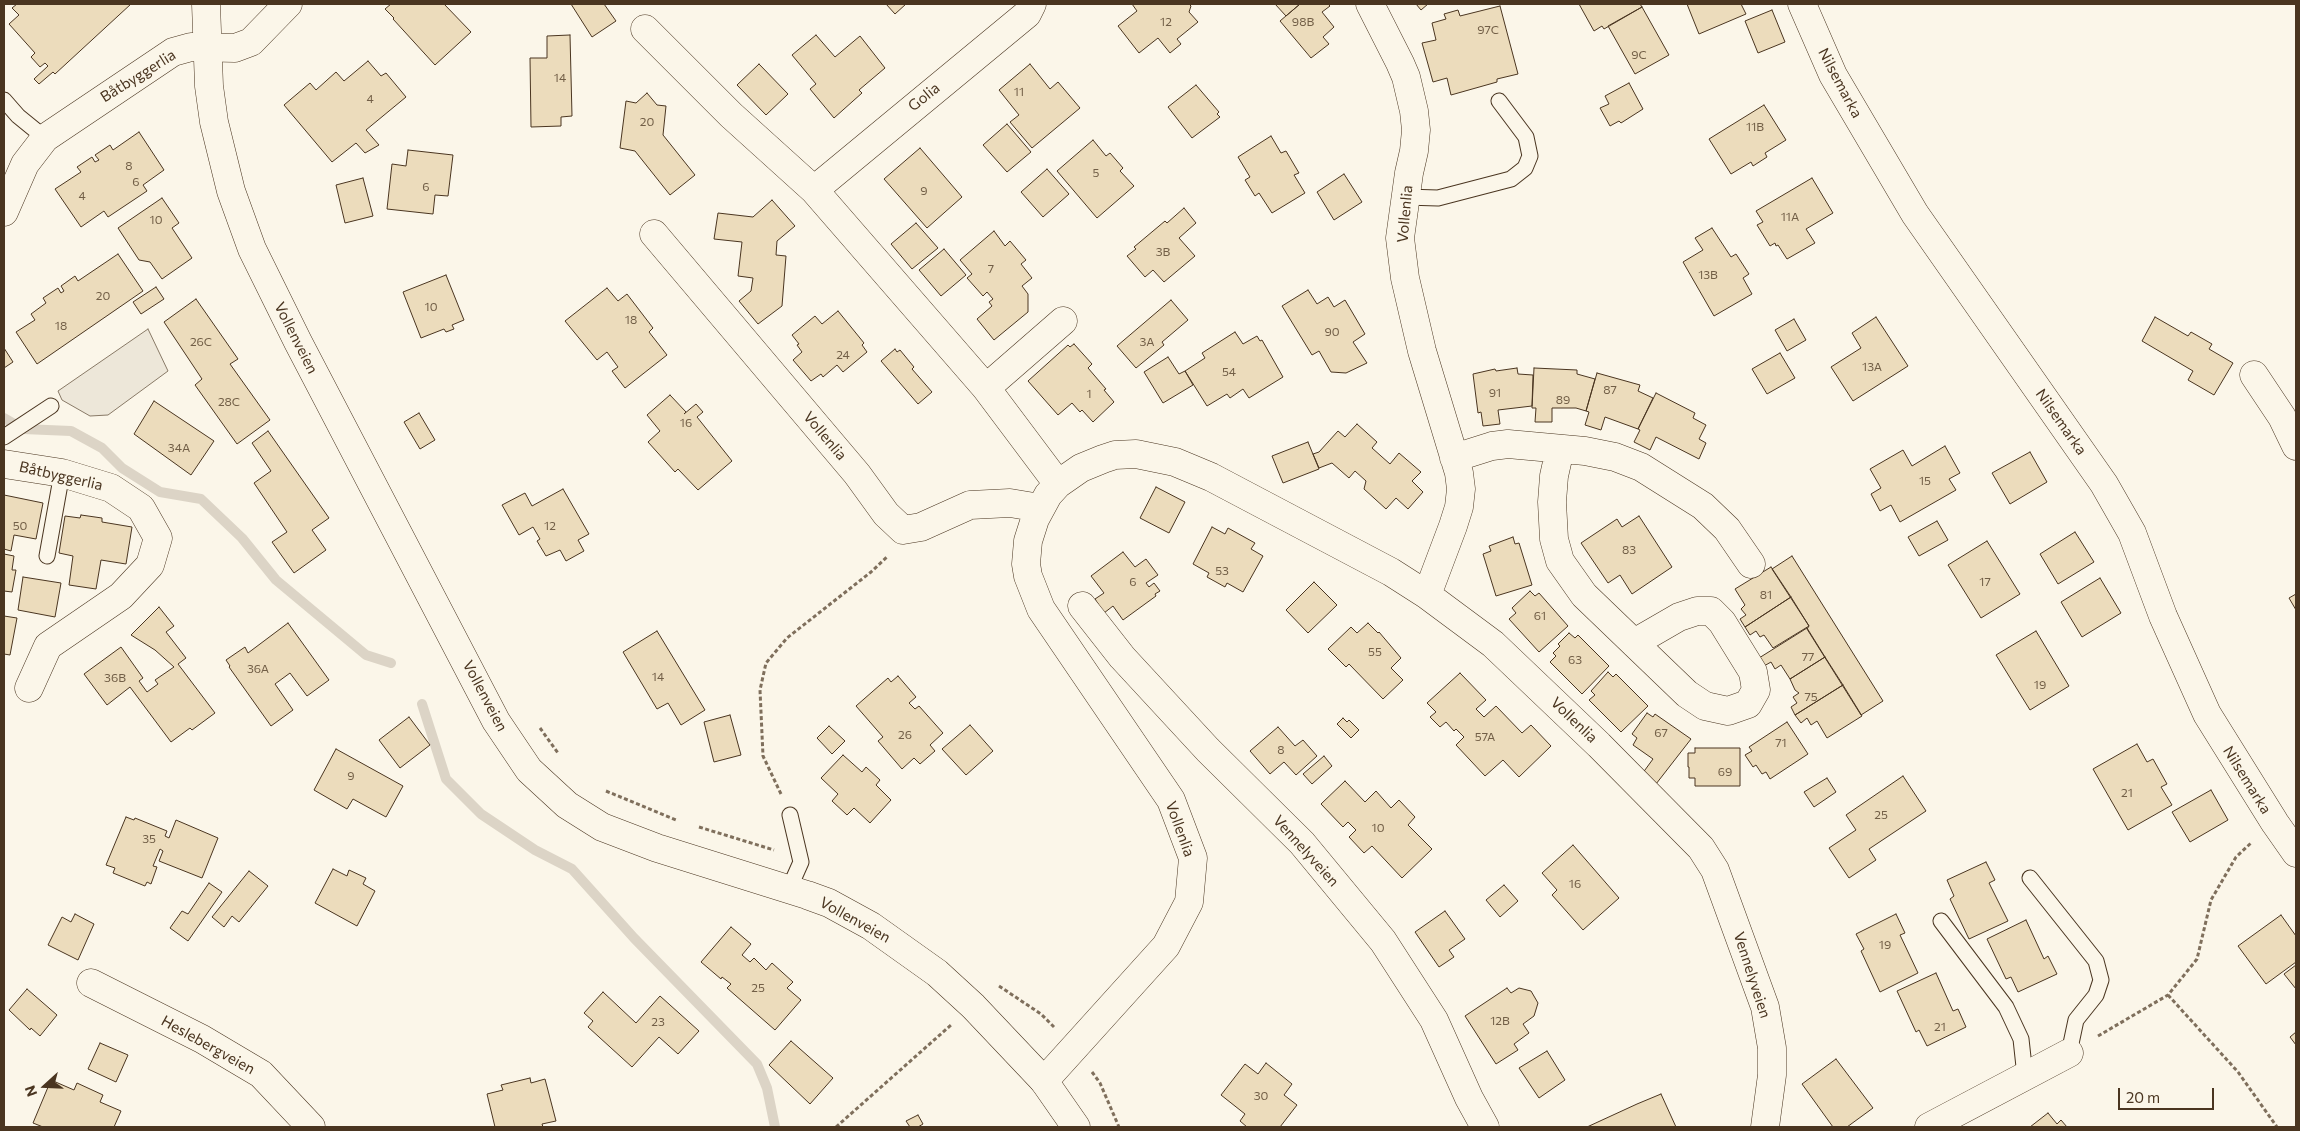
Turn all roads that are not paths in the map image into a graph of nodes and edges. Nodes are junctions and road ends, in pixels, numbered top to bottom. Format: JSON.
{"nodes":[{"id":1,"x":206,"y":4,"type":"edge"},
{"id":2,"x":288,"y":4,"type":"edge"},
{"id":3,"x":1032,"y":4,"type":"edge"},
{"id":4,"x":1370,"y":4,"type":"edge"},
{"id":5,"x":1802,"y":4,"type":"edge"},
{"id":6,"x":645,"y":29,"type":"dead end"},
{"id":7,"x":207,"y":48,"type":"junction"},
{"id":8,"x":4,"y":100,"type":"edge"},
{"id":9,"x":1499,"y":101,"type":"dead end"},
{"id":10,"x":45,"y":138,"type":"junction"},
{"id":11,"x":814,"y":190,"type":"junction"},
{"id":12,"x":1405,"y":197,"type":"junction"},
{"id":13,"x":4,"y":212,"type":"edge"},
{"id":14,"x":654,"y":234,"type":"dead end"},
{"id":15,"x":1063,"y":321,"type":"dead end"},
{"id":16,"x":2254,"y":375,"type":"dead end"},
{"id":17,"x":986,"y":388,"type":"junction"},
{"id":18,"x":52,"y":406,"type":"dead end"},
{"id":19,"x":4,"y":437,"type":"edge"},
{"id":20,"x":2296,"y":446,"type":"edge"},
{"id":21,"x":1560,"y":449,"type":"junction"},
{"id":22,"x":1454,"y":458,"type":"junction"},
{"id":23,"x":4,"y":464,"type":"edge"},
{"id":24,"x":62,"y":473,"type":"junction"},
{"id":25,"x":1058,"y":484,"type":"junction"},
{"id":26,"x":1040,"y":508,"type":"junction"},
{"id":27,"x":47,"y":556,"type":"dead end"},
{"id":28,"x":1751,"y":564,"type":"dead end"},
{"id":29,"x":1427,"y":595,"type":"junction"},
{"id":30,"x":1082,"y":606,"type":"dead end"},
{"id":31,"x":1634,"y":643,"type":"dead end"},
{"id":32,"x":29,"y":688,"type":"dead end"},
{"id":33,"x":790,"y":815,"type":"road end"},
{"id":34,"x":2296,"y":853,"type":"edge"},
{"id":35,"x":1709,"y":858,"type":"joint"},
{"id":36,"x":2030,"y":878,"type":"dead end"},
{"id":37,"x":789,"y":889,"type":"junction"},
{"id":38,"x":1941,"y":921,"type":"dead end"},
{"id":39,"x":90,"y":983,"type":"dead end"},
{"id":40,"x":2069,"y":1053,"type":"joint"},
{"id":41,"x":2025,"y":1076,"type":"junction"},
{"id":42,"x":1044,"y":1081,"type":"junction"},
{"id":43,"x":1933,"y":1126,"type":"edge"},
{"id":44,"x":311,"y":1127,"type":"edge"},
{"id":45,"x":1076,"y":1127,"type":"edge"},
{"id":46,"x":1485,"y":1127,"type":"edge"},
{"id":47,"x":1765,"y":1127,"type":"edge"}],
"edges":[{"from":1,"to":7,"type":"street","name":"Vollenveien"},
{"from":2,"to":7,"type":"street","name":"Båtbyggerlia"},
{"from":3,"to":11,"type":"street","name":"Golia"},
{"from":4,"to":12,"type":"street","name":"Vollenlia"},
{"from":5,"to":34,"type":"street","name":"Nilsemarka"},
{"from":6,"to":11,"type":"street"},
{"from":7,"to":10,"type":"street","name":"Båtbyggerlia"},
{"from":7,"to":37,"type":"street","name":"Vollenveien"},
{"from":8,"to":10,"type":"lane"},
{"from":9,"to":12,"type":"lane"},
{"from":10,"to":13,"type":"street","name":"Båtbyggerlia"},
{"from":11,"to":17,"type":"street"},
{"from":12,"to":22,"type":"street","name":"Vollenlia"},
{"from":14,"to":26,"type":"street","name":"Vollenlia"},
{"from":15,"to":17,"type":"street"},
{"from":16,"to":20,"type":"street"},
{"from":17,"to":25,"type":"street"},
{"from":18,"to":19,"type":"lane"},
{"from":21,"to":22,"type":"street"},
{"from":21,"to":28,"type":"street"},
{"from":21,"to":31,"type":"street"},
{"from":22,"to":29,"type":"street","name":"Vollenlia"},
{"from":23,"to":24,"type":"street","name":"Båtbyggerlia"},
{"from":24,"to":27,"type":"lane"},
{"from":24,"to":32,"type":"street","name":"Båtbyggerlia"},
{"from":25,"to":26,"type":"street","name":"Vollenlia"},
{"from":25,"to":29,"type":"street","name":"Vollenlia"},
{"from":26,"to":42,"type":"street","name":"Vollenlia"},
{"from":29,"to":35,"type":"street","name":"Vollenlia"},
{"from":30,"to":46,"type":"street","name":"Vennelyveien"},
{"from":33,"to":37,"type":"lane"},
{"from":35,"to":47,"type":"street","name":"Vennelyveien"},
{"from":36,"to":40,"type":"lane"},
{"from":37,"to":42,"type":"street","name":"Vollenveien"},
{"from":38,"to":41,"type":"lane"},
{"from":39,"to":44,"type":"street","name":"Heslebergveien"},
{"from":40,"to":41,"type":"street"},
{"from":41,"to":43,"type":"street"},
{"from":42,"to":45,"type":"street","name":"Vollenveien"}]}
